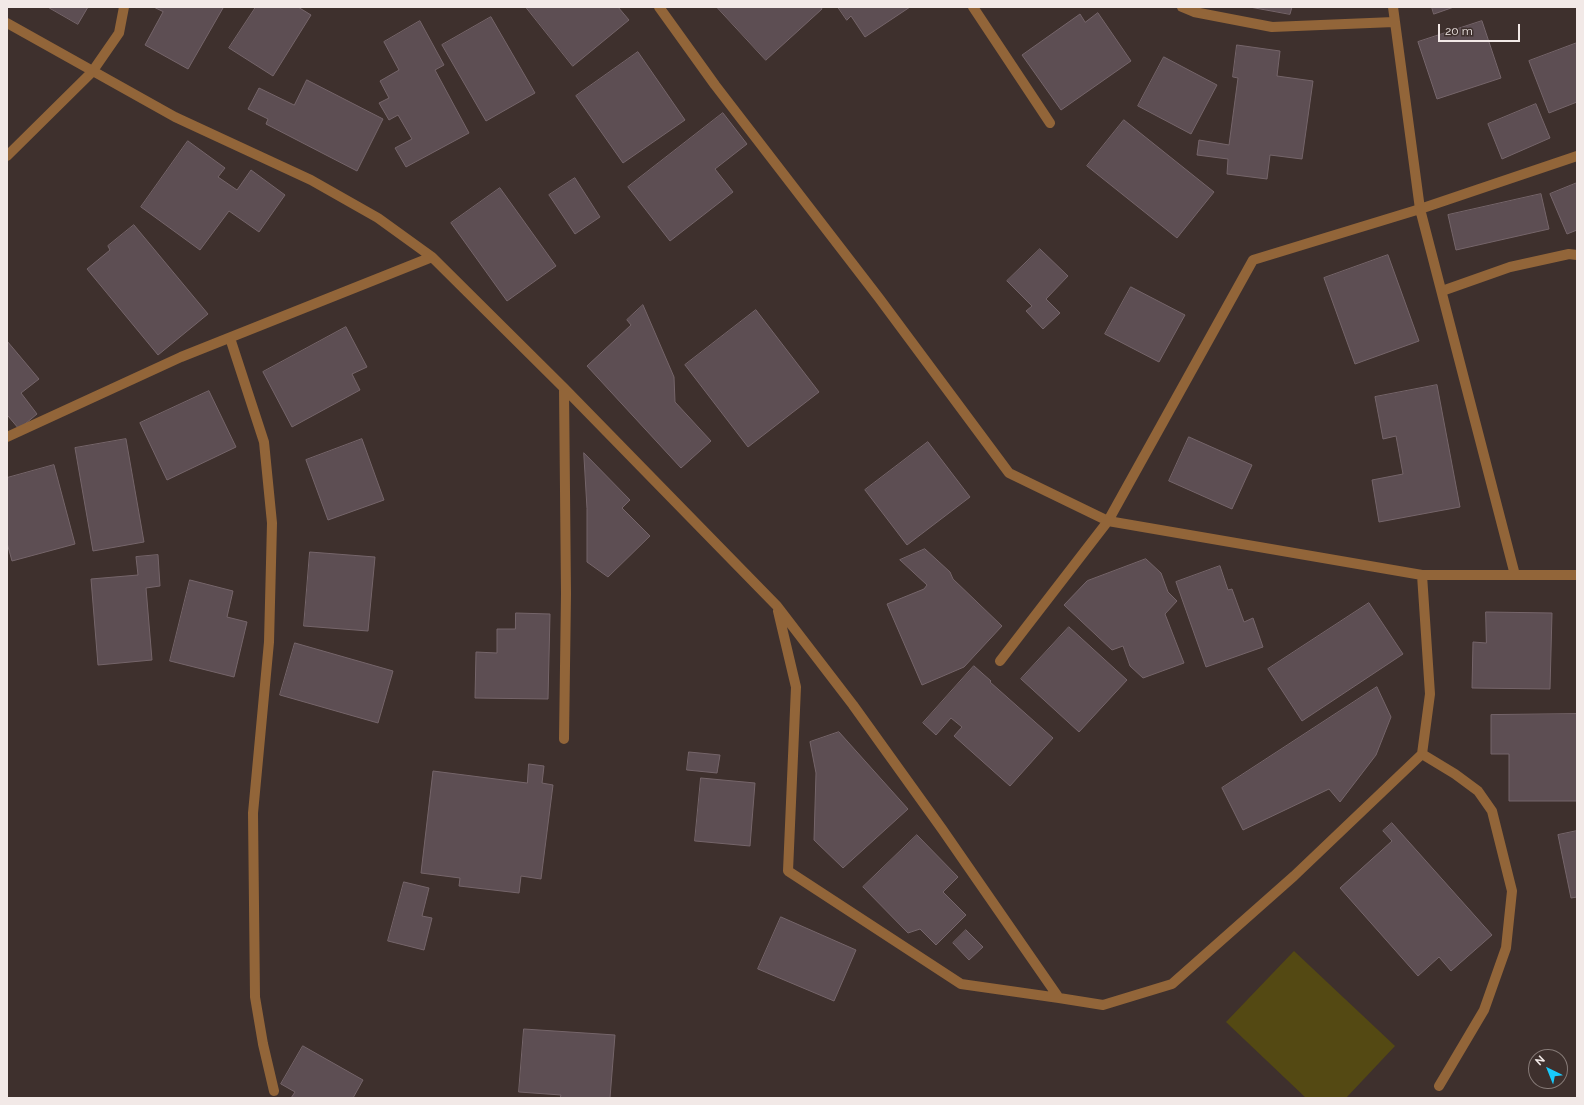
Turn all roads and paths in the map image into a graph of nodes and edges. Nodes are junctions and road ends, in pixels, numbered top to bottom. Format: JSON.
{"nodes":[{"id":1,"x":124,"y":7,"type":"edge"},
{"id":2,"x":659,"y":7,"type":"edge"},
{"id":3,"x":973,"y":7,"type":"edge"},
{"id":4,"x":1182,"y":7,"type":"edge"},
{"id":5,"x":1392,"y":7,"type":"edge"},
{"id":6,"x":1394,"y":22,"type":"junction"},
{"id":7,"x":7,"y":23,"type":"edge"},
{"id":8,"x":92,"y":72,"type":"junction"},
{"id":9,"x":1050,"y":123,"type":"dead end"},
{"id":10,"x":7,"y":156,"type":"edge"},
{"id":11,"x":1577,"y":156,"type":"edge"},
{"id":12,"x":1420,"y":209,"type":"junction"},
{"id":13,"x":1577,"y":256,"type":"edge"},
{"id":14,"x":432,"y":257,"type":"junction"},
{"id":15,"x":1442,"y":290,"type":"junction"},
{"id":16,"x":230,"y":338,"type":"junction"},
{"id":17,"x":564,"y":388,"type":"junction"},
{"id":18,"x":7,"y":437,"type":"edge"},
{"id":19,"x":1108,"y":521,"type":"junction"},
{"id":20,"x":1422,"y":575,"type":"junction"},
{"id":21,"x":1515,"y":575,"type":"junction"},
{"id":22,"x":1577,"y":575,"type":"edge"},
{"id":23,"x":777,"y":606,"type":"junction"},
{"id":24,"x":1000,"y":661,"type":"dead end"},
{"id":25,"x":564,"y":739,"type":"dead end"},
{"id":26,"x":1422,"y":754,"type":"junction"},
{"id":27,"x":1059,"y":998,"type":"junction"},
{"id":28,"x":1439,"y":1086,"type":"dead end"},
{"id":29,"x":274,"y":1091,"type":"dead end"}],
"edges":[{"from":1,"to":8,"type":"street"},
{"from":2,"to":19,"type":"street"},
{"from":3,"to":9,"type":"street"},
{"from":4,"to":6,"type":"street"},
{"from":5,"to":6,"type":"street"},
{"from":6,"to":12,"type":"street"},
{"from":7,"to":8,"type":"street"},
{"from":8,"to":10,"type":"street"},
{"from":8,"to":14,"type":"street"},
{"from":11,"to":12,"type":"street"},
{"from":12,"to":15,"type":"street"},
{"from":12,"to":19,"type":"street"},
{"from":13,"to":15,"type":"street"},
{"from":14,"to":16,"type":"street"},
{"from":14,"to":17,"type":"street"},
{"from":15,"to":21,"type":"street"},
{"from":16,"to":18,"type":"street"},
{"from":16,"to":29,"type":"street"},
{"from":17,"to":23,"type":"street"},
{"from":17,"to":25,"type":"street"},
{"from":19,"to":20,"type":"street"},
{"from":19,"to":24,"type":"street"},
{"from":20,"to":21,"type":"street"},
{"from":20,"to":26,"type":"street"},
{"from":21,"to":22,"type":"street"},
{"from":23,"to":27,"type":"street"},
{"from":23,"to":27,"type":"street"},
{"from":26,"to":27,"type":"street"},
{"from":26,"to":28,"type":"street"}]}
